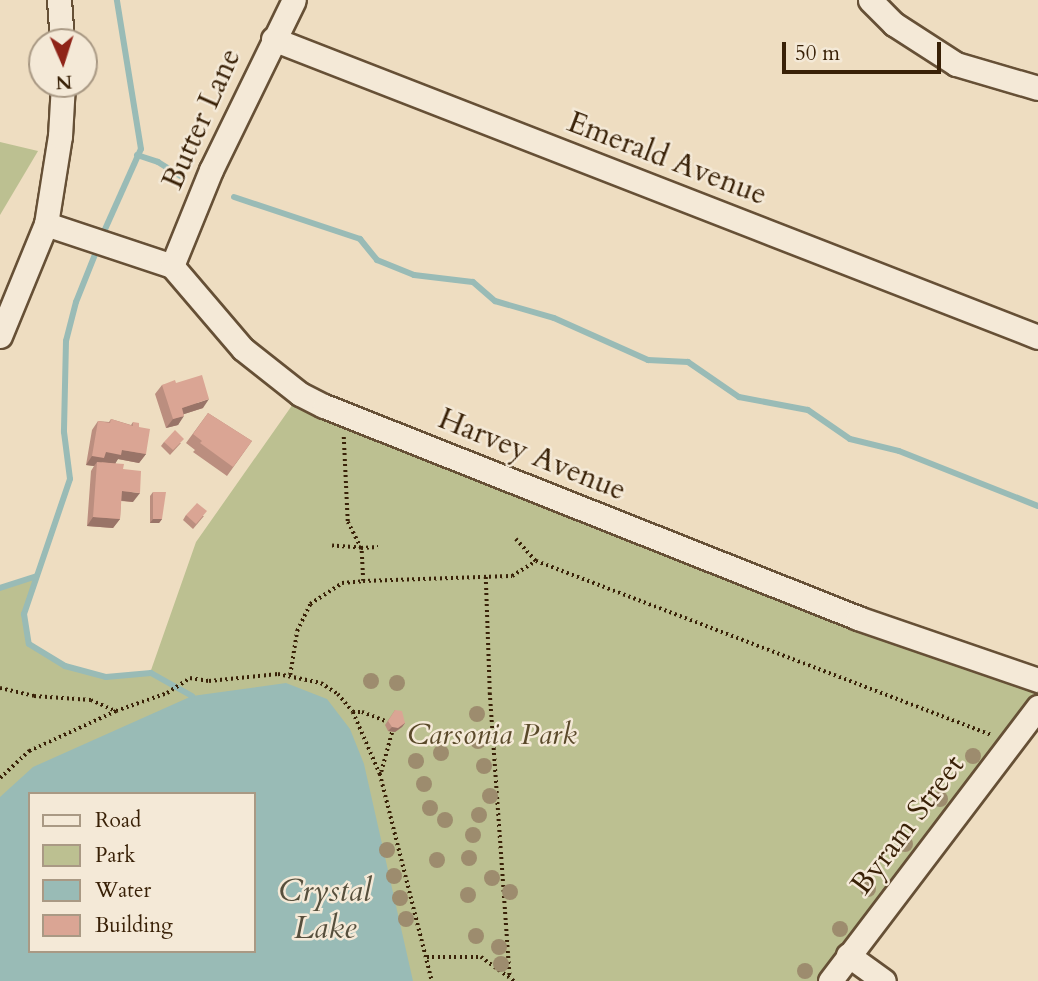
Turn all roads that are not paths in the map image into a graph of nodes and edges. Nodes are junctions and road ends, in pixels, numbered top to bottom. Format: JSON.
{"nodes":[{"id":1,"x":59,"y":0,"type":"edge"},
{"id":2,"x":294,"y":0,"type":"edge"},
{"id":3,"x":870,"y":0,"type":"edge"},
{"id":4,"x":61,"y":28,"type":"edge"},
{"id":5,"x":273,"y":39,"type":"junction"},
{"id":6,"x":1038,"y":88,"type":"edge"},
{"id":7,"x":62,"y":98,"type":"edge"},
{"id":8,"x":46,"y":224,"type":"junction"},
{"id":9,"x":172,"y":266,"type":"junction"},
{"id":10,"x":0,"y":336,"type":"edge"},
{"id":11,"x":1038,"y":337,"type":"edge"},
{"id":12,"x":1038,"y":680,"type":"edge"},
{"id":13,"x":1038,"y":707,"type":"edge"},
{"id":14,"x":848,"y":955,"type":"junction"},
{"id":15,"x":830,"y":981,"type":"edge"},
{"id":16,"x":884,"y":981,"type":"edge"}],
"edges":[{"from":1,"to":4,"type":"street"},
{"from":2,"to":5,"type":"street","name":"Butter Lane"},
{"from":3,"to":6,"type":"street"},
{"from":5,"to":9,"type":"street","name":"Butter Lane"},
{"from":5,"to":11,"type":"street","name":"Emerald Avenue"},
{"from":7,"to":8,"type":"street"},
{"from":8,"to":9,"type":"street"},
{"from":8,"to":10,"type":"street"},
{"from":9,"to":12,"type":"street","name":"Harvey Avenue"},
{"from":13,"to":14,"type":"street","name":"Byram Street"},
{"from":14,"to":15,"type":"street","name":"Byram Street"},
{"from":14,"to":16,"type":"street"}]}
